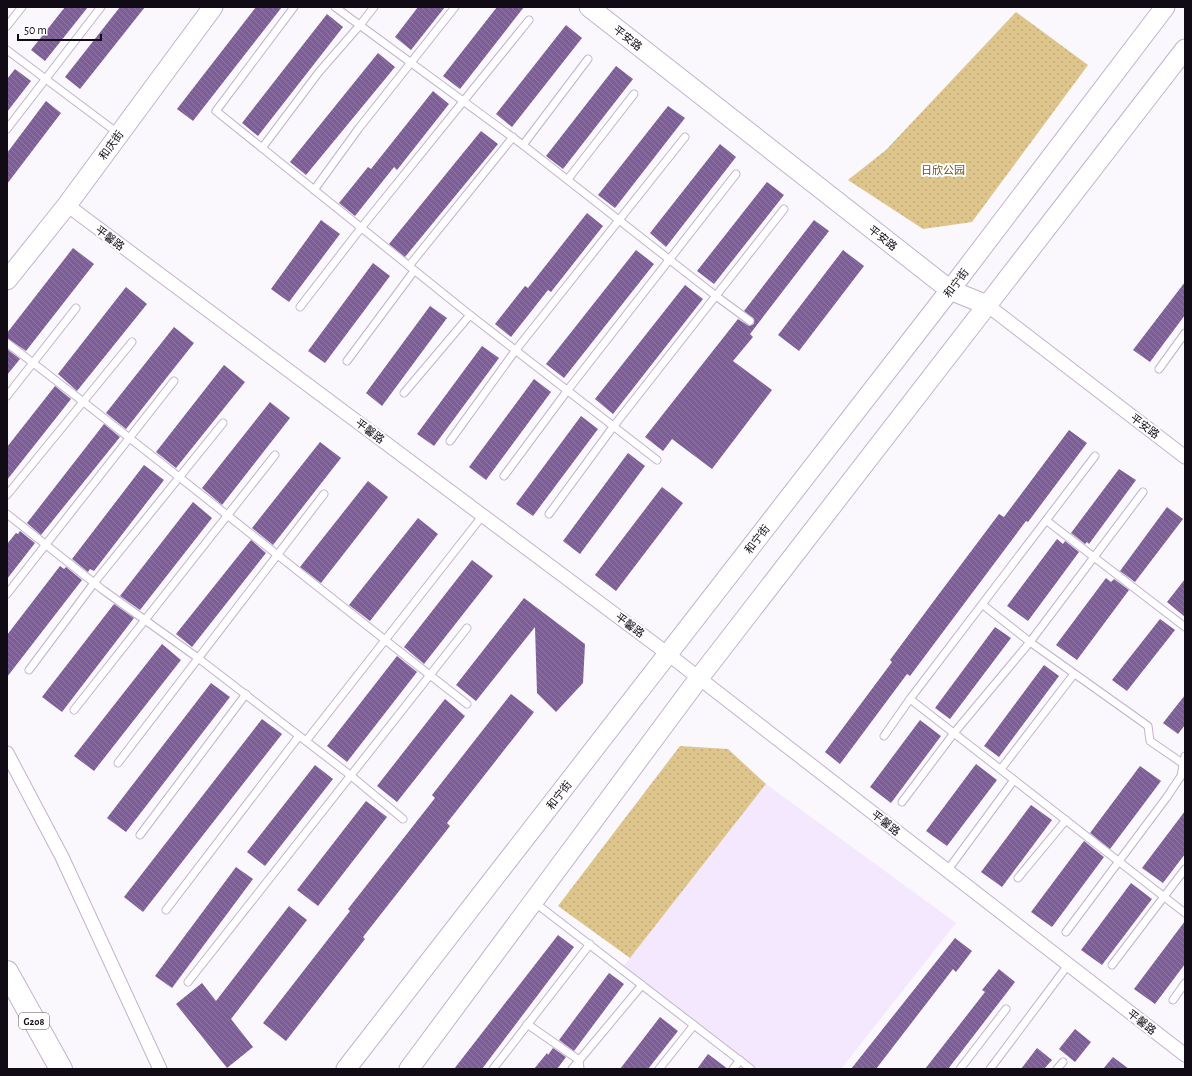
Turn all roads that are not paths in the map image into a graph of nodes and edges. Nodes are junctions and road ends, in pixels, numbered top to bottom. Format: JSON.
{"nodes":[{"id":1,"x":22,"y":7,"type":"edge"},
{"id":2,"x":101,"y":7,"type":"edge"},
{"id":3,"x":213,"y":7,"type":"edge"},
{"id":4,"x":294,"y":7,"type":"edge"},
{"id":5,"x":335,"y":7,"type":"edge"},
{"id":6,"x":374,"y":7,"type":"edge"},
{"id":7,"x":455,"y":7,"type":"edge"},
{"id":8,"x":589,"y":7,"type":"edge"},
{"id":9,"x":1165,"y":7,"type":"edge"},
{"id":10,"x":529,"y":20,"type":"dead end"},
{"id":11,"x":360,"y":25,"type":"junction"},
{"id":12,"x":7,"y":26,"type":"edge"},
{"id":13,"x":1185,"y":49,"type":"edge"},
{"id":14,"x":7,"y":50,"type":"edge"},
{"id":15,"x":588,"y":59,"type":"dead end"},
{"id":16,"x":411,"y":63,"type":"junction"},
{"id":17,"x":46,"y":79,"type":"junction"},
{"id":18,"x":634,"y":94,"type":"dead end"},
{"id":19,"x":463,"y":101,"type":"junction"},
{"id":20,"x":7,"y":129,"type":"edge"},
{"id":21,"x":119,"y":134,"type":"junction"},
{"id":22,"x":513,"y":137,"type":"junction"},
{"id":23,"x":685,"y":137,"type":"dead end"},
{"id":24,"x":524,"y":145,"type":"junction"},
{"id":25,"x":262,"y":148,"type":"junction"},
{"id":26,"x":736,"y":174,"type":"dead end"},
{"id":27,"x":568,"y":179,"type":"junction"},
{"id":28,"x":314,"y":190,"type":"junction"},
{"id":29,"x":67,"y":205,"type":"junction"},
{"id":30,"x":784,"y":209,"type":"dead end"},
{"id":31,"x":620,"y":219,"type":"junction"},
{"id":32,"x":361,"y":228,"type":"junction"},
{"id":33,"x":670,"y":259,"type":"junction"},
{"id":34,"x":412,"y":269,"type":"junction"},
{"id":35,"x":8,"y":277,"type":"edge"},
{"id":36,"x":950,"y":290,"type":"junction"},
{"id":37,"x":716,"y":296,"type":"junction"},
{"id":38,"x":987,"y":305,"type":"junction"},
{"id":39,"x":300,"y":306,"type":"dead end"},
{"id":40,"x":76,"y":308,"type":"dead end"},
{"id":41,"x":470,"y":315,"type":"junction"},
{"id":42,"x":750,"y":321,"type":"dead end"},
{"id":43,"x":1185,"y":333,"type":"edge"},
{"id":44,"x":132,"y":342,"type":"dead end"},
{"id":45,"x":7,"y":344,"type":"edge"},
{"id":46,"x":516,"y":351,"type":"junction"},
{"id":47,"x":347,"y":361,"type":"dead end"},
{"id":48,"x":32,"y":363,"type":"junction"},
{"id":49,"x":1159,"y":369,"type":"dead end"},
{"id":50,"x":174,"y":381,"type":"dead end"},
{"id":51,"x":567,"y":391,"type":"junction"},
{"id":52,"x":404,"y":393,"type":"dead end"},
{"id":53,"x":7,"y":396,"type":"edge"},
{"id":54,"x":83,"y":401,"type":"junction"},
{"id":55,"x":223,"y":423,"type":"dead end"},
{"id":56,"x":613,"y":427,"type":"junction"},
{"id":57,"x":130,"y":437,"type":"junction"},
{"id":58,"x":450,"y":442,"type":"dead end"},
{"id":59,"x":274,"y":455,"type":"dead end"},
{"id":60,"x":1095,"y":456,"type":"dead end"},
{"id":61,"x":1185,"y":457,"type":"edge"},
{"id":62,"x":657,"y":460,"type":"dead end"},
{"id":63,"x":504,"y":476,"type":"dead end"},
{"id":64,"x":180,"y":478,"type":"junction"},
{"id":65,"x":1143,"y":492,"type":"dead end"},
{"id":66,"x":324,"y":494,"type":"dead end"},
{"id":67,"x":7,"y":495,"type":"edge"},
{"id":68,"x":7,"y":514,"type":"edge"},
{"id":69,"x":549,"y":514,"type":"dead end"},
{"id":70,"x":483,"y":515,"type":"junction"},
{"id":71,"x":226,"y":516,"type":"junction"},
{"id":72,"x":1047,"y":521,"type":"junction"},
{"id":73,"x":46,"y":545,"type":"junction"},
{"id":74,"x":276,"y":555,"type":"junction"},
{"id":75,"x":1094,"y":557,"type":"junction"},
{"id":76,"x":94,"y":583,"type":"junction"},
{"id":77,"x":7,"y":594,"type":"edge"},
{"id":78,"x":983,"y":605,"type":"junction"},
{"id":79,"x":145,"y":620,"type":"junction"},
{"id":80,"x":1185,"y":627,"type":"edge"},
{"id":81,"x":467,"y":628,"type":"dead end"},
{"id":82,"x":384,"y":640,"type":"junction"},
{"id":83,"x":1030,"y":642,"type":"junction"},
{"id":84,"x":668,"y":654,"type":"junction"},
{"id":85,"x":198,"y":658,"type":"junction"},
{"id":86,"x":29,"y":670,"type":"dead end"},
{"id":87,"x":1074,"y":674,"type":"junction"},
{"id":88,"x":430,"y":675,"type":"junction"},
{"id":89,"x":699,"y":678,"type":"junction"},
{"id":90,"x":246,"y":694,"type":"junction"},
{"id":91,"x":910,"y":699,"type":"junction"},
{"id":92,"x":467,"y":704,"type":"dead end"},
{"id":93,"x":74,"y":710,"type":"dead end"},
{"id":94,"x":954,"y":733,"type":"junction"},
{"id":95,"x":299,"y":736,"type":"junction"},
{"id":96,"x":884,"y":736,"type":"dead end"},
{"id":97,"x":306,"y":741,"type":"junction"},
{"id":98,"x":7,"y":753,"type":"edge"},
{"id":99,"x":1185,"y":756,"type":"edge"},
{"id":100,"x":118,"y":763,"type":"dead end"},
{"id":101,"x":1184,"y":765,"type":"edge"},
{"id":102,"x":1001,"y":769,"type":"junction"},
{"id":103,"x":350,"y":775,"type":"junction"},
{"id":104,"x":1014,"y":780,"type":"junction"},
{"id":105,"x":902,"y":802,"type":"dead end"},
{"id":106,"x":403,"y":819,"type":"dead end"},
{"id":107,"x":1066,"y":820,"type":"junction"},
{"id":108,"x":140,"y":835,"type":"dead end"},
{"id":109,"x":1118,"y":861,"type":"junction"},
{"id":110,"x":1185,"y":869,"type":"edge"},
{"id":111,"x":947,"y":871,"type":"junction"},
{"id":112,"x":1018,"y":878,"type":"dead end"},
{"id":113,"x":1164,"y":897,"type":"junction"},
{"id":114,"x":534,"y":901,"type":"junction"},
{"id":115,"x":166,"y":910,"type":"dead end"},
{"id":116,"x":1185,"y":913,"type":"edge"},
{"id":117,"x":1066,"y":932,"type":"dead end"},
{"id":118,"x":590,"y":944,"type":"junction"},
{"id":119,"x":1068,"y":965,"type":"junction"},
{"id":120,"x":1112,"y":965,"type":"dead end"},
{"id":121,"x":7,"y":972,"type":"edge"},
{"id":122,"x":188,"y":982,"type":"dead end"},
{"id":123,"x":1185,"y":983,"type":"edge"},
{"id":124,"x":642,"y":985,"type":"junction"},
{"id":125,"x":1173,"y":1000,"type":"dead end"},
{"id":126,"x":1006,"y":1009,"type":"dead end"},
{"id":127,"x":527,"y":1024,"type":"junction"},
{"id":128,"x":694,"y":1025,"type":"junction"},
{"id":129,"x":1185,"y":1055,"type":"edge"},
{"id":130,"x":579,"y":1060,"type":"junction"},
{"id":131,"x":740,"y":1060,"type":"junction"},
{"id":132,"x":1063,"y":1062,"type":"dead end"},
{"id":133,"x":62,"y":1069,"type":"edge"},
{"id":134,"x":160,"y":1069,"type":"edge"},
{"id":135,"x":346,"y":1069,"type":"edge"},
{"id":136,"x":409,"y":1069,"type":"edge"},
{"id":137,"x":493,"y":1069,"type":"edge"},
{"id":138,"x":572,"y":1069,"type":"edge"},
{"id":139,"x":580,"y":1069,"type":"edge"},
{"id":140,"x":659,"y":1069,"type":"edge"},
{"id":141,"x":733,"y":1069,"type":"edge"},
{"id":142,"x":751,"y":1069,"type":"edge"},
{"id":143,"x":960,"y":1069,"type":"edge"},
{"id":144,"x":990,"y":1069,"type":"edge"},
{"id":145,"x":1057,"y":1069,"type":"edge"}],
"edges":[{"from":1,"to":12,"type":"lane"},
{"from":2,"to":17,"type":"lane"},
{"from":3,"to":21,"type":"main road","name":"和庆街"},
{"from":4,"to":25,"type":"lane"},
{"from":5,"to":11,"type":"lane"},
{"from":6,"to":11,"type":"lane"},
{"from":7,"to":16,"type":"lane"},
{"from":8,"to":36,"type":"main road","name":"平安路"},
{"from":9,"to":36,"type":"main road","name":"和宁街"},
{"from":10,"to":19,"type":"lane"},
{"from":11,"to":16,"type":"lane"},
{"from":11,"to":25,"type":"lane"},
{"from":13,"to":38,"type":"main road"},
{"from":14,"to":17,"type":"lane"},
{"from":15,"to":24,"type":"lane"},
{"from":16,"to":19,"type":"lane"},
{"from":16,"to":28,"type":"lane"},
{"from":17,"to":20,"type":"lane"},
{"from":17,"to":21,"type":"lane"},
{"from":18,"to":27,"type":"lane"},
{"from":19,"to":22,"type":"lane"},
{"from":19,"to":32,"type":"lane"},
{"from":21,"to":29,"type":"main road","name":"和庆街"},
{"from":22,"to":24,"type":"lane"},
{"from":22,"to":34,"type":"lane"},
{"from":23,"to":31,"type":"lane"},
{"from":24,"to":27,"type":"lane"},
{"from":25,"to":28,"type":"lane"},
{"from":26,"to":33,"type":"lane"},
{"from":27,"to":31,"type":"lane"},
{"from":28,"to":32,"type":"lane"},
{"from":29,"to":35,"type":"main road","name":"和庆街"},
{"from":29,"to":70,"type":"street","name":"平馨路"},
{"from":30,"to":37,"type":"lane"},
{"from":31,"to":33,"type":"lane"},
{"from":31,"to":46,"type":"lane"},
{"from":32,"to":34,"type":"lane"},
{"from":32,"to":39,"type":"lane"},
{"from":33,"to":37,"type":"lane"},
{"from":33,"to":51,"type":"lane"},
{"from":34,"to":41,"type":"lane"},
{"from":34,"to":47,"type":"lane"},
{"from":36,"to":38,"type":"main road","name":"平安路"},
{"from":36,"to":84,"type":"main road","name":"和宁街"},
{"from":37,"to":42,"type":"lane"},
{"from":37,"to":56,"type":"lane"},
{"from":38,"to":61,"type":"street","name":"平安路"},
{"from":38,"to":89,"type":"main road"},
{"from":40,"to":48,"type":"lane"},
{"from":41,"to":46,"type":"lane"},
{"from":41,"to":52,"type":"lane"},
{"from":43,"to":49,"type":"lane"},
{"from":44,"to":54,"type":"lane"},
{"from":45,"to":48,"type":"lane"},
{"from":46,"to":51,"type":"lane"},
{"from":46,"to":58,"type":"lane"},
{"from":48,"to":53,"type":"lane"},
{"from":48,"to":54,"type":"lane"},
{"from":50,"to":57,"type":"lane"},
{"from":51,"to":56,"type":"lane"},
{"from":51,"to":63,"type":"lane"},
{"from":54,"to":57,"type":"lane"},
{"from":54,"to":67,"type":"lane"},
{"from":55,"to":64,"type":"lane"},
{"from":56,"to":62,"type":"lane"},
{"from":56,"to":69,"type":"lane"},
{"from":57,"to":64,"type":"lane"},
{"from":57,"to":73,"type":"lane"},
{"from":59,"to":71,"type":"lane"},
{"from":60,"to":72,"type":"lane"},
{"from":64,"to":71,"type":"lane"},
{"from":64,"to":76,"type":"lane"},
{"from":65,"to":75,"type":"lane"},
{"from":66,"to":74,"type":"lane"},
{"from":68,"to":73,"type":"lane"},
{"from":70,"to":82,"type":"lane"},
{"from":70,"to":84,"type":"street","name":"平馨路"},
{"from":71,"to":74,"type":"lane"},
{"from":71,"to":79,"type":"lane"},
{"from":72,"to":75,"type":"lane"},
{"from":72,"to":78,"type":"lane"},
{"from":73,"to":76,"type":"lane"},
{"from":73,"to":77,"type":"lane"},
{"from":74,"to":82,"type":"lane"},
{"from":74,"to":85,"type":"lane"},
{"from":75,"to":80,"type":"lane"},
{"from":75,"to":83,"type":"lane"},
{"from":76,"to":79,"type":"lane"},
{"from":76,"to":86,"type":"lane"},
{"from":78,"to":83,"type":"lane"},
{"from":78,"to":91,"type":"lane"},
{"from":79,"to":85,"type":"lane"},
{"from":79,"to":93,"type":"lane"},
{"from":81,"to":88,"type":"lane"},
{"from":82,"to":88,"type":"lane"},
{"from":82,"to":97,"type":"lane"},
{"from":83,"to":87,"type":"lane"},
{"from":83,"to":94,"type":"lane"},
{"from":84,"to":89,"type":"street","name":"平馨路"},
{"from":84,"to":135,"type":"main road","name":"和宁街"},
{"from":85,"to":90,"type":"lane"},
{"from":85,"to":100,"type":"lane"},
{"from":87,"to":101,"type":"lane"},
{"from":87,"to":102,"type":"lane"},
{"from":88,"to":92,"type":"lane"},
{"from":88,"to":103,"type":"lane"},
{"from":89,"to":111,"type":"street","name":"平馨路"},
{"from":89,"to":114,"type":"main road"},
{"from":90,"to":95,"type":"lane"},
{"from":90,"to":108,"type":"lane"},
{"from":91,"to":94,"type":"lane"},
{"from":91,"to":96,"type":"lane"},
{"from":94,"to":102,"type":"lane"},
{"from":94,"to":105,"type":"lane"},
{"from":95,"to":97,"type":"lane"},
{"from":95,"to":115,"type":"lane"},
{"from":97,"to":103,"type":"lane"},
{"from":98,"to":134,"type":"street"},
{"from":99,"to":101,"type":"lane"},
{"from":101,"to":109,"type":"lane"},
{"from":102,"to":104,"type":"lane"},
{"from":103,"to":106,"type":"lane"},
{"from":103,"to":122,"type":"lane"},
{"from":104,"to":107,"type":"lane"},
{"from":104,"to":111,"type":"lane"},
{"from":107,"to":109,"type":"lane"},
{"from":107,"to":112,"type":"lane"},
{"from":109,"to":113,"type":"lane"},
{"from":109,"to":117,"type":"lane"},
{"from":110,"to":113,"type":"lane"},
{"from":111,"to":119,"type":"street","name":"平馨路"},
{"from":113,"to":116,"type":"lane"},
{"from":113,"to":120,"type":"lane"},
{"from":114,"to":118,"type":"lane"},
{"from":114,"to":136,"type":"main road"},
{"from":118,"to":124,"type":"lane"},
{"from":118,"to":127,"type":"lane"},
{"from":119,"to":129,"type":"street","name":"平馨路"},
{"from":119,"to":144,"type":"lane"},
{"from":121,"to":133,"type":"highway","number":"G208"},
{"from":123,"to":125,"type":"lane"},
{"from":124,"to":128,"type":"lane"},
{"from":124,"to":130,"type":"lane"},
{"from":126,"to":143,"type":"lane"},
{"from":127,"to":130,"type":"lane"},
{"from":127,"to":137,"type":"lane"},
{"from":128,"to":131,"type":"lane"},
{"from":128,"to":140,"type":"lane"},
{"from":130,"to":138,"type":"lane"},
{"from":130,"to":139,"type":"lane"},
{"from":131,"to":141,"type":"lane"},
{"from":131,"to":142,"type":"lane"},
{"from":132,"to":145,"type":"lane"}]}
